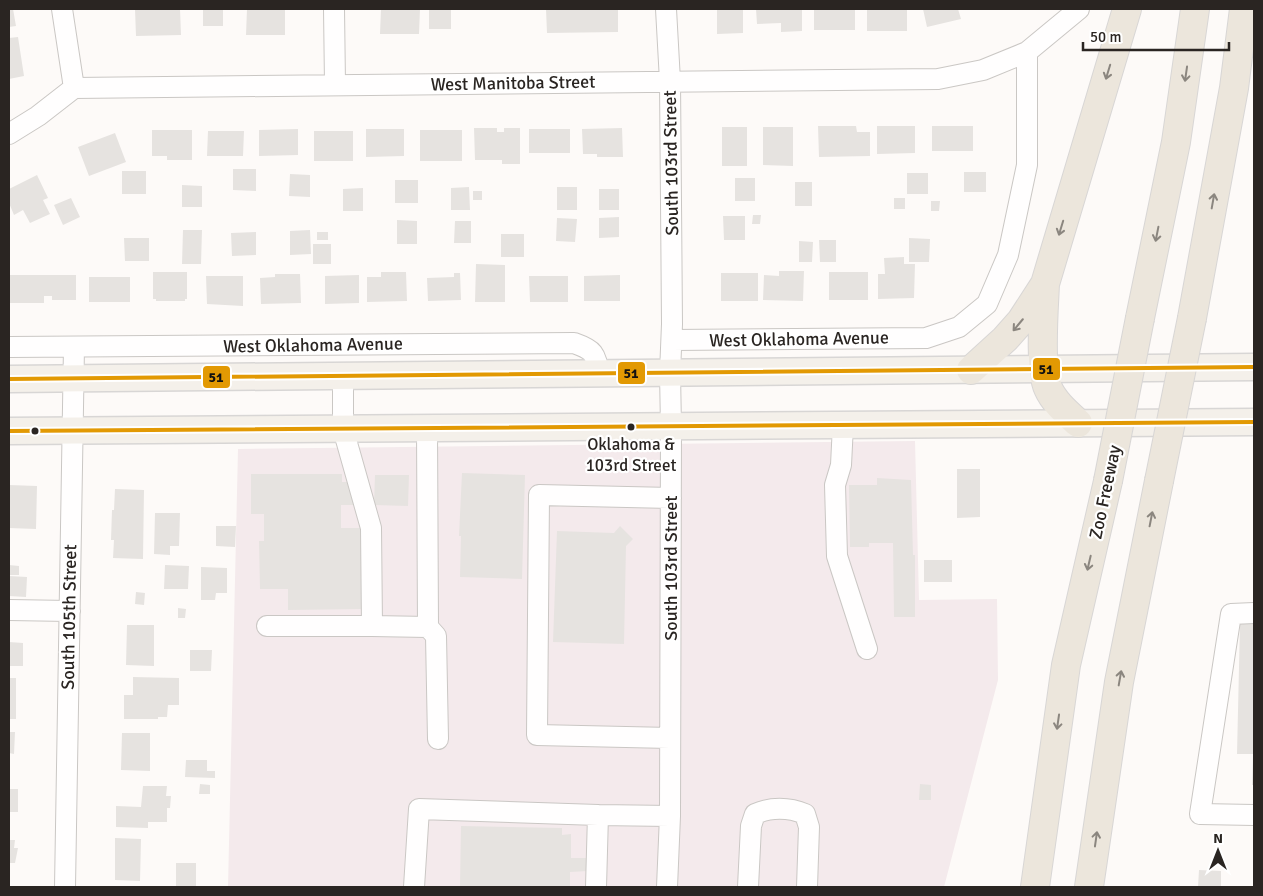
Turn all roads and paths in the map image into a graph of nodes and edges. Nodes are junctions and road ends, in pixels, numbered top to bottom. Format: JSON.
{"nodes":[{"id":1,"x":62,"y":9,"type":"edge"},
{"id":2,"x":334,"y":9,"type":"edge"},
{"id":3,"x":666,"y":9,"type":"edge"},
{"id":4,"x":1079,"y":9,"type":"edge"},
{"id":5,"x":1127,"y":9,"type":"edge"},
{"id":6,"x":1195,"y":9,"type":"edge"},
{"id":7,"x":1244,"y":9,"type":"edge"},
{"id":8,"x":1028,"y":52,"type":"junction"},
{"id":9,"x":670,"y":81,"type":"junction"},
{"id":10,"x":335,"y":84,"type":"junction"},
{"id":11,"x":74,"y":88,"type":"junction"},
{"id":12,"x":9,"y":134,"type":"edge"},
{"id":13,"x":1044,"y":284,"type":"junction"},
{"id":14,"x":672,"y":340,"type":"junction"},
{"id":15,"x":9,"y":347,"type":"edge"},
{"id":16,"x":74,"y":347,"type":"junction"},
{"id":17,"x":1254,"y":367,"type":"edge"},
{"id":18,"x":972,"y":370,"type":"junction"},
{"id":19,"x":1044,"y":370,"type":"junction"},
{"id":20,"x":599,"y":373,"type":"junction"},
{"id":21,"x":670,"y":373,"type":"junction"},
{"id":22,"x":343,"y":376,"type":"junction"},
{"id":23,"x":73,"y":378,"type":"junction"},
{"id":24,"x":9,"y":379,"type":"edge"},
{"id":25,"x":1254,"y":422,"type":"edge"},
{"id":26,"x":1078,"y":423,"type":"junction"},
{"id":27,"x":843,"y":425,"type":"junction"},
{"id":28,"x":671,"y":427,"type":"junction"},
{"id":29,"x":427,"y":428,"type":"junction"},
{"id":30,"x":343,"y":429,"type":"junction"},
{"id":31,"x":9,"y":431,"type":"edge"},
{"id":32,"x":73,"y":431,"type":"junction"},
{"id":33,"x":671,"y":498,"type":"junction"},
{"id":34,"x":9,"y":610,"type":"edge"},
{"id":35,"x":70,"y":611,"type":"junction"},
{"id":36,"x":1254,"y":614,"type":"edge"},
{"id":37,"x":267,"y":626,"type":"dead end"},
{"id":38,"x":372,"y":626,"type":"junction"},
{"id":39,"x":428,"y":627,"type":"junction"},
{"id":40,"x":866,"y":649,"type":"dead end"},
{"id":41,"x":670,"y":738,"type":"junction"},
{"id":42,"x":438,"y":739,"type":"dead end"},
{"id":43,"x":598,"y":815,"type":"junction"},
{"id":44,"x":1254,"y":815,"type":"edge"},
{"id":45,"x":670,"y":816,"type":"junction"},
{"id":46,"x":65,"y":887,"type":"edge"},
{"id":47,"x":414,"y":887,"type":"edge"},
{"id":48,"x":596,"y":887,"type":"edge"},
{"id":49,"x":667,"y":887,"type":"edge"},
{"id":50,"x":748,"y":887,"type":"edge"},
{"id":51,"x":808,"y":887,"type":"edge"},
{"id":52,"x":1035,"y":887,"type":"edge"},
{"id":53,"x":1089,"y":887,"type":"edge"}],
"edges":[{"from":1,"to":11,"type":"street"},
{"from":2,"to":10,"type":"street"},
{"from":3,"to":9,"type":"street","name":"South 103rd Street"},
{"from":4,"to":8,"type":"street","name":"West Manitoba Street"},
{"from":5,"to":13,"type":"highway","one_way":true},
{"from":6,"to":52,"type":"highway","name":"Zoo Freeway","one_way":true,"bridge":true},
{"from":53,"to":7,"type":"highway","one_way":true,"bridge":true},
{"from":8,"to":9,"type":"street","name":"West Manitoba Street"},
{"from":8,"to":14,"type":"street","name":"West Oklahoma Avenue"},
{"from":9,"to":10,"type":"street","name":"West Manitoba Street"},
{"from":9,"to":14,"type":"street","name":"South 103rd Street"},
{"from":10,"to":11,"type":"street","name":"West Manitoba Street"},
{"from":11,"to":12,"type":"street"},
{"from":13,"to":18,"type":"highway","one_way":true},
{"from":13,"to":19,"type":"highway"},
{"from":14,"to":21,"type":"street","name":"South 103rd Street"},
{"from":15,"to":16,"type":"street","name":"West Oklahoma Avenue"},
{"from":16,"to":20,"type":"street","name":"West Oklahoma Avenue"},
{"from":16,"to":23,"type":"street","name":"South 105th Street"},
{"from":17,"to":19,"type":"main road","name":"West Oklahoma Avenue"},
{"from":18,"to":19,"type":"main road","name":"West Oklahoma Avenue"},
{"from":18,"to":21,"type":"main road","name":"West Oklahoma Avenue"},
{"from":19,"to":26,"type":"highway"},
{"from":20,"to":21,"type":"main road","name":"West Oklahoma Avenue"},
{"from":20,"to":22,"type":"main road","name":"West Oklahoma Avenue"},
{"from":21,"to":28,"type":"street","name":"South 103rd Street"},
{"from":22,"to":23,"type":"main road","name":"West Oklahoma Avenue"},
{"from":22,"to":30,"type":"street"},
{"from":23,"to":24,"type":"main road","name":"West Oklahoma Avenue"},
{"from":23,"to":32,"type":"street","name":"South 105th Street"},
{"from":25,"to":26,"type":"main road"},
{"from":26,"to":27,"type":"main road"},
{"from":27,"to":28,"type":"main road"},
{"from":27,"to":40,"type":"street"},
{"from":28,"to":29,"type":"main road"},
{"from":28,"to":33,"type":"street","name":"South 103rd Street"},
{"from":29,"to":30,"type":"main road"},
{"from":29,"to":39,"type":"street"},
{"from":30,"to":32,"type":"main road"},
{"from":30,"to":38,"type":"street"},
{"from":31,"to":32,"type":"main road"},
{"from":32,"to":35,"type":"street","name":"South 105th Street"},
{"from":33,"to":41,"type":"street","name":"South 103rd Street"},
{"from":33,"to":41,"type":"street"},
{"from":34,"to":35,"type":"street"},
{"from":35,"to":46,"type":"street","name":"South 105th Street"},
{"from":36,"to":44,"type":"street"},
{"from":37,"to":38,"type":"street"},
{"from":38,"to":39,"type":"street"},
{"from":39,"to":42,"type":"street"},
{"from":41,"to":45,"type":"street","name":"South 103rd Street"},
{"from":43,"to":45,"type":"street"},
{"from":43,"to":47,"type":"street"},
{"from":43,"to":48,"type":"street"},
{"from":45,"to":49,"type":"street","name":"South 103rd Street"},
{"from":50,"to":51,"type":"street"}]}
